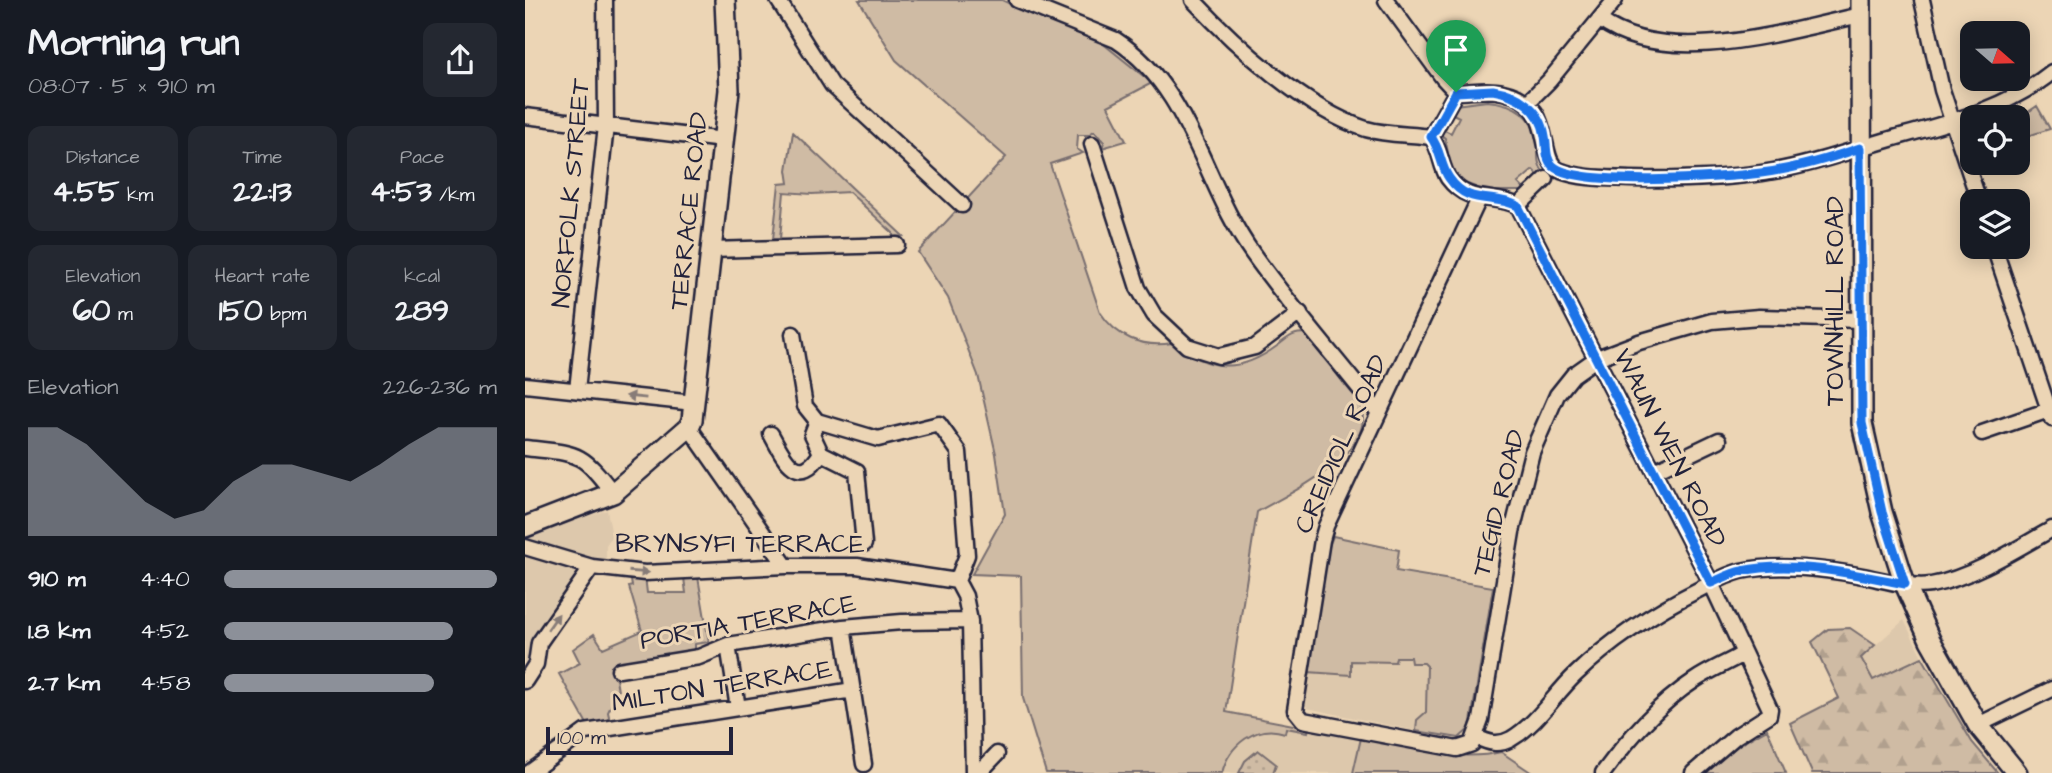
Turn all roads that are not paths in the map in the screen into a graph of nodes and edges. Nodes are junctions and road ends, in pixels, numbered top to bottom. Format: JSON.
{"nodes":[{"id":1,"x":605,"y":0,"type":"edge"},
{"id":2,"x":725,"y":0,"type":"edge"},
{"id":3,"x":778,"y":0,"type":"edge"},
{"id":4,"x":1017,"y":0,"type":"edge"},
{"id":5,"x":1193,"y":0,"type":"edge"},
{"id":6,"x":1386,"y":0,"type":"edge"},
{"id":7,"x":1615,"y":0,"type":"edge"},
{"id":8,"x":1922,"y":0,"type":"edge"},
{"id":9,"x":1861,"y":8,"type":"edge"},
{"id":10,"x":1600,"y":20,"type":"junction"},
{"id":11,"x":2052,"y":72,"type":"edge"},
{"id":12,"x":1456,"y":92,"type":"junction"},
{"id":13,"x":1527,"y":103,"type":"junction"},
{"id":14,"x":525,"y":116,"type":"edge"},
{"id":15,"x":1953,"y":121,"type":"junction"},
{"id":16,"x":606,"y":126,"type":"junction"},
{"id":17,"x":1431,"y":137,"type":"junction"},
{"id":18,"x":723,"y":140,"type":"junction"},
{"id":19,"x":1092,"y":144,"type":"dead end"},
{"id":20,"x":1860,"y":148,"type":"junction"},
{"id":21,"x":1549,"y":172,"type":"junction"},
{"id":22,"x":1975,"y":189,"type":"edge"},
{"id":23,"x":1479,"y":199,"type":"junction"},
{"id":24,"x":962,"y":205,"type":"dead end"},
{"id":25,"x":1518,"y":206,"type":"junction"},
{"id":26,"x":897,"y":244,"type":"dead end"},
{"id":27,"x":711,"y":250,"type":"junction"},
{"id":28,"x":1998,"y":259,"type":"edge"},
{"id":29,"x":1300,"y":313,"type":"junction"},
{"id":30,"x":1860,"y":320,"type":"junction"},
{"id":31,"x":793,"y":334,"type":"dead end"},
{"id":32,"x":1597,"y":358,"type":"junction"},
{"id":33,"x":525,"y":384,"type":"edge"},
{"id":34,"x":577,"y":390,"type":"junction"},
{"id":35,"x":694,"y":403,"type":"junction"},
{"id":36,"x":1379,"y":413,"type":"junction"},
{"id":37,"x":2050,"y":414,"type":"edge"},
{"id":38,"x":817,"y":421,"type":"junction"},
{"id":39,"x":689,"y":427,"type":"junction"},
{"id":40,"x":1982,"y":433,"type":"dead end"},
{"id":41,"x":771,"y":434,"type":"dead end"},
{"id":42,"x":1719,"y":440,"type":"dead end"},
{"id":43,"x":525,"y":448,"type":"edge"},
{"id":44,"x":821,"y":453,"type":"junction"},
{"id":45,"x":1654,"y":471,"type":"junction"},
{"id":46,"x":613,"y":494,"type":"junction"},
{"id":47,"x":525,"y":527,"type":"edge"},
{"id":48,"x":2052,"y":529,"type":"edge"},
{"id":49,"x":864,"y":544,"type":"dead end"},
{"id":50,"x":525,"y":547,"type":"edge"},
{"id":51,"x":786,"y":566,"type":"junction"},
{"id":52,"x":591,"y":567,"type":"junction"},
{"id":53,"x":957,"y":581,"type":"junction"},
{"id":54,"x":1711,"y":583,"type":"junction"},
{"id":55,"x":1905,"y":584,"type":"junction"},
{"id":56,"x":970,"y":621,"type":"junction"},
{"id":57,"x":843,"y":627,"type":"junction"},
{"id":58,"x":728,"y":645,"type":"junction"},
{"id":59,"x":1743,"y":654,"type":"junction"},
{"id":60,"x":619,"y":670,"type":"dead end"},
{"id":61,"x":525,"y":681,"type":"edge"},
{"id":62,"x":2052,"y":689,"type":"edge"},
{"id":63,"x":853,"y":690,"type":"junction"},
{"id":64,"x":738,"y":708,"type":"junction"},
{"id":65,"x":1978,"y":725,"type":"junction"},
{"id":66,"x":1476,"y":737,"type":"junction"},
{"id":67,"x":996,"y":754,"type":"dead end"},
{"id":68,"x":865,"y":764,"type":"dead end"},
{"id":69,"x":529,"y":773,"type":"edge"},
{"id":70,"x":973,"y":773,"type":"edge"},
{"id":71,"x":979,"y":773,"type":"edge"},
{"id":72,"x":1603,"y":773,"type":"edge"},
{"id":73,"x":1693,"y":773,"type":"edge"},
{"id":74,"x":2017,"y":773,"type":"edge"}],
"edges":[{"from":1,"to":16,"type":"street","name":"NORFOLK STREET"},
{"from":2,"to":18,"type":"street","name":"TERRACE ROAD"},
{"from":3,"to":24,"type":"street"},
{"from":4,"to":29,"type":"street"},
{"from":5,"to":17,"type":"street"},
{"from":6,"to":12,"type":"street"},
{"from":7,"to":10,"type":"street"},
{"from":8,"to":15,"type":"street"},
{"from":9,"to":10,"type":"street"},
{"from":9,"to":20,"type":"street","name":"TOWNHILL ROAD"},
{"from":10,"to":13,"type":"street"},
{"from":11,"to":15,"type":"street"},
{"from":12,"to":13,"type":"street"},
{"from":12,"to":17,"type":"street"},
{"from":13,"to":21,"type":"street"},
{"from":14,"to":16,"type":"street"},
{"from":15,"to":20,"type":"street"},
{"from":15,"to":22,"type":"street"},
{"from":16,"to":18,"type":"street"},
{"from":16,"to":34,"type":"street","name":"NORFOLK STREET"},
{"from":17,"to":23,"type":"street"},
{"from":18,"to":27,"type":"street","name":"TERRACE ROAD"},
{"from":19,"to":29,"type":"street"},
{"from":20,"to":21,"type":"street"},
{"from":20,"to":30,"type":"street","name":"TOWNHILL ROAD"},
{"from":21,"to":25,"type":"street"},
{"from":23,"to":25,"type":"street"},
{"from":23,"to":36,"type":"street","name":"CREIDIOL ROAD"},
{"from":25,"to":32,"type":"street","name":"WAUN WEN ROAD"},
{"from":26,"to":27,"type":"street"},
{"from":27,"to":35,"type":"street","name":"TERRACE ROAD"},
{"from":28,"to":37,"type":"street"},
{"from":29,"to":36,"type":"street"},
{"from":30,"to":32,"type":"street","name":"TEGID ROAD"},
{"from":30,"to":55,"type":"street","name":"TOWNHILL ROAD"},
{"from":31,"to":38,"type":"street"},
{"from":32,"to":45,"type":"street","name":"WAUN WEN ROAD"},
{"from":32,"to":66,"type":"street","name":"TEGID ROAD"},
{"from":33,"to":34,"type":"street"},
{"from":35,"to":34,"type":"street","one_way":true},
{"from":35,"to":39,"type":"street","name":"TERRACE ROAD"},
{"from":36,"to":66,"type":"street","name":"CREIDIOL ROAD"},
{"from":37,"to":40,"type":"street"},
{"from":38,"to":44,"type":"street"},
{"from":38,"to":53,"type":"street"},
{"from":39,"to":46,"type":"street"},
{"from":39,"to":51,"type":"street"},
{"from":41,"to":44,"type":"street"},
{"from":42,"to":45,"type":"street"},
{"from":43,"to":46,"type":"street"},
{"from":44,"to":49,"type":"street"},
{"from":45,"to":54,"type":"street","name":"WAUN WEN ROAD"},
{"from":46,"to":47,"type":"street"},
{"from":48,"to":55,"type":"street"},
{"from":50,"to":52,"type":"street","name":"BRYNSYFI TERRACE"},
{"from":52,"to":51,"type":"street","name":"BRYNSYFI TERRACE","one_way":true},
{"from":51,"to":53,"type":"street","name":"BRYNSYFI TERRACE"},
{"from":61,"to":52,"type":"street","one_way":true},
{"from":53,"to":56,"type":"street"},
{"from":54,"to":55,"type":"street"},
{"from":54,"to":59,"type":"street","name":"WAUN WEN ROAD"},
{"from":54,"to":66,"type":"street"},
{"from":55,"to":65,"type":"street","name":"TOWNHILL ROAD"},
{"from":56,"to":57,"type":"street","name":"PORTIA TERRACE"},
{"from":56,"to":70,"type":"street"},
{"from":57,"to":58,"type":"street","name":"PORTIA TERRACE"},
{"from":57,"to":63,"type":"street"},
{"from":58,"to":60,"type":"street","name":"PORTIA TERRACE"},
{"from":58,"to":64,"type":"street"},
{"from":59,"to":72,"type":"street"},
{"from":59,"to":73,"type":"street","name":"WAUN WEN ROAD"},
{"from":62,"to":65,"type":"street"},
{"from":63,"to":64,"type":"street","name":"MILTON TERRACE"},
{"from":63,"to":68,"type":"street"},
{"from":64,"to":69,"type":"street","name":"MILTON TERRACE"},
{"from":65,"to":74,"type":"street","name":"TOWNHILL ROAD"},
{"from":67,"to":71,"type":"street"}]}
